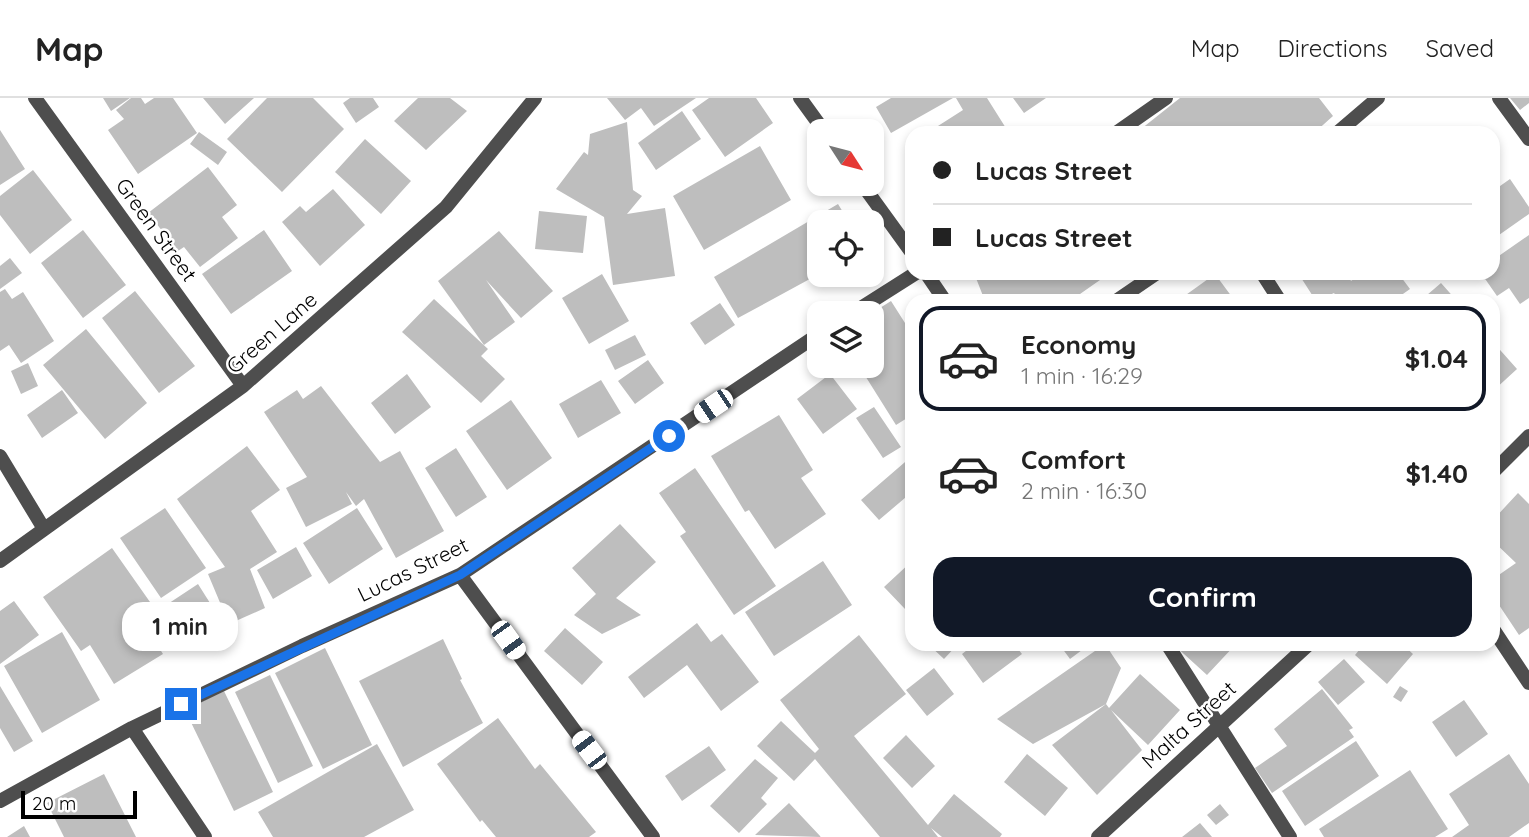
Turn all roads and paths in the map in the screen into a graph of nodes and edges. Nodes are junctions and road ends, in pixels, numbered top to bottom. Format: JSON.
{"nodes":[{"id":1,"x":35,"y":98,"type":"edge"},
{"id":2,"x":535,"y":98,"type":"edge"},
{"id":3,"x":800,"y":98,"type":"edge"},
{"id":4,"x":1166,"y":98,"type":"edge"},
{"id":5,"x":1378,"y":98,"type":"edge"},
{"id":6,"x":1499,"y":98,"type":"edge"},
{"id":7,"x":815,"y":119,"type":"edge"},
{"id":8,"x":1126,"y":126,"type":"edge"},
{"id":9,"x":1345,"y":126,"type":"edge"},
{"id":10,"x":1529,"y":139,"type":"edge"},
{"id":11,"x":871,"y":196,"type":"edge"},
{"id":12,"x":905,"y":243,"type":"edge"},
{"id":13,"x":905,"y":280,"type":"edge"},
{"id":14,"x":1147,"y":280,"type":"edge"},
{"id":15,"x":1126,"y":294,"type":"edge"},
{"id":16,"x":871,"y":301,"type":"edge"},
{"id":17,"x":807,"y":342,"type":"edge"},
{"id":18,"x":243,"y":386,"type":"junction"},
{"id":19,"x":1529,"y":436,"type":"edge"},
{"id":20,"x":0,"y":456,"type":"edge"},
{"id":21,"x":1500,"y":465,"type":"edge"},
{"id":22,"x":44,"y":529,"type":"junction"},
{"id":23,"x":0,"y":561,"type":"edge"},
{"id":24,"x":460,"y":575,"type":"junction"},
{"id":25,"x":1500,"y":640,"type":"edge"},
{"id":26,"x":1172,"y":651,"type":"edge"},
{"id":27,"x":1301,"y":651,"type":"edge"},
{"id":28,"x":1529,"y":683,"type":"edge"},
{"id":29,"x":1221,"y":725,"type":"junction"},
{"id":30,"x":132,"y":728,"type":"junction"},
{"id":31,"x":0,"y":801,"type":"edge"},
{"id":32,"x":205,"y":837,"type":"edge"},
{"id":33,"x":653,"y":837,"type":"edge"},
{"id":34,"x":1098,"y":837,"type":"edge"},
{"id":35,"x":1290,"y":837,"type":"edge"}],
"edges":[{"from":1,"to":18,"type":"street","name":"Green Street"},
{"from":2,"to":18,"type":"street","name":"Green Lane"},
{"from":3,"to":7,"type":"street"},
{"from":4,"to":8,"type":"street"},
{"from":5,"to":9,"type":"street"},
{"from":6,"to":10,"type":"street"},
{"from":11,"to":12,"type":"street"},
{"from":13,"to":16,"type":"street"},
{"from":14,"to":15,"type":"street"},
{"from":17,"to":24,"type":"street","name":"Lucas Street"},
{"from":18,"to":22,"type":"street","name":"Green Lane"},
{"from":19,"to":21,"type":"street"},
{"from":20,"to":22,"type":"street"},
{"from":22,"to":23,"type":"street","name":"Green Lane"},
{"from":24,"to":30,"type":"street","name":"Lucas Street"},
{"from":24,"to":33,"type":"street"},
{"from":25,"to":28,"type":"street"},
{"from":26,"to":29,"type":"street"},
{"from":27,"to":29,"type":"street","name":"Malta Street"},
{"from":29,"to":34,"type":"street","name":"Malta Street"},
{"from":29,"to":35,"type":"street"},
{"from":30,"to":31,"type":"street","name":"Lucas Street"},
{"from":30,"to":32,"type":"street"}]}
